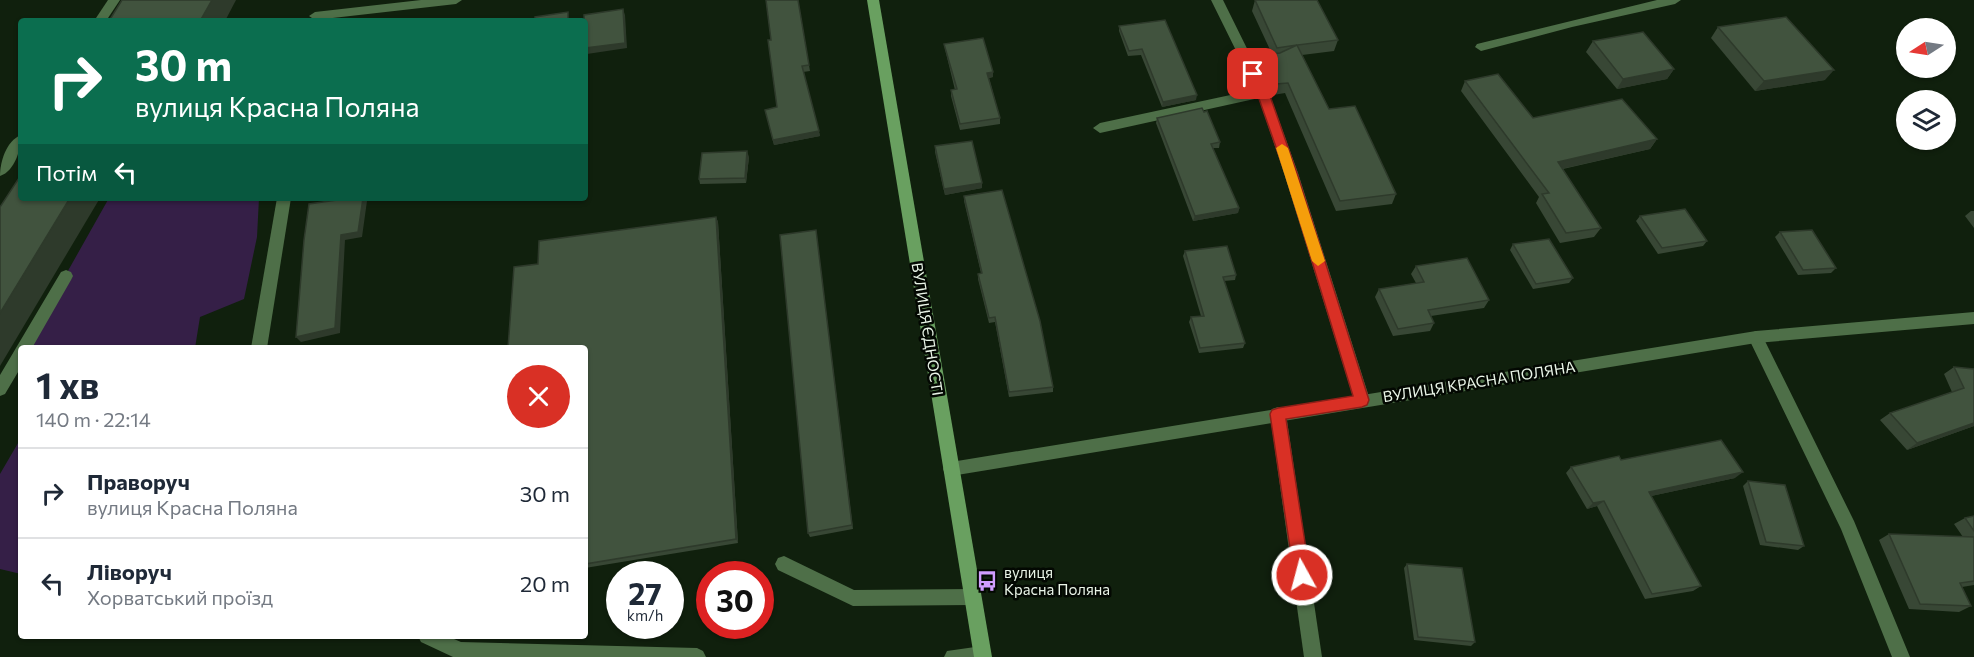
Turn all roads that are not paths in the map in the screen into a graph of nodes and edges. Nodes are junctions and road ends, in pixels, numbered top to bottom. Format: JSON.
{"nodes":[{"id":1,"x":114,"y":0,"type":"edge"},
{"id":2,"x":315,"y":0,"type":"edge"},
{"id":3,"x":456,"y":0,"type":"edge"},
{"id":4,"x":873,"y":0,"type":"edge"},
{"id":5,"x":1217,"y":0,"type":"edge"},
{"id":6,"x":1675,"y":0,"type":"edge"},
{"id":7,"x":102,"y":18,"type":"edge"},
{"id":8,"x":314,"y":18,"type":"edge"},
{"id":9,"x":321,"y":18,"type":"edge"},
{"id":10,"x":1481,"y":47,"type":"dead end"},
{"id":11,"x":1263,"y":93,"type":"junction"},
{"id":12,"x":1100,"y":128,"type":"dead end"},
{"id":13,"x":18,"y":144,"type":"edge"},
{"id":14,"x":0,"y":171,"type":"edge"},
{"id":15,"x":284,"y":201,"type":"edge"},
{"id":16,"x":66,"y":276,"type":"dead end"},
{"id":17,"x":1974,"y":318,"type":"edge"},
{"id":18,"x":1756,"y":337,"type":"junction"},
{"id":19,"x":26,"y":345,"type":"edge"},
{"id":20,"x":260,"y":345,"type":"edge"},
{"id":21,"x":18,"y":358,"type":"edge"},
{"id":22,"x":0,"y":389,"type":"edge"},
{"id":23,"x":1362,"y":400,"type":"junction"},
{"id":24,"x":1278,"y":414,"type":"junction"},
{"id":25,"x":951,"y":469,"type":"junction"},
{"id":26,"x":784,"y":564,"type":"dead end"},
{"id":27,"x":972,"y":597,"type":"junction"},
{"id":28,"x":434,"y":639,"type":"edge"},
{"id":29,"x":982,"y":656,"type":"edge"},
{"id":30,"x":697,"y":657,"type":"edge"},
{"id":31,"x":953,"y":657,"type":"edge"},
{"id":32,"x":1313,"y":657,"type":"edge"},
{"id":33,"x":1901,"y":657,"type":"edge"}],
"edges":[{"from":1,"to":7,"type":"street"},
{"from":2,"to":8,"type":"street"},
{"from":3,"to":9,"type":"street"},
{"from":4,"to":25,"type":"main road","name":"ВУЛИЦЯ ЄДНОСТІ"},
{"from":5,"to":11,"type":"street"},
{"from":6,"to":10,"type":"street"},
{"from":11,"to":12,"type":"street"},
{"from":11,"to":23,"type":"street"},
{"from":13,"to":14,"type":"street"},
{"from":15,"to":20,"type":"street"},
{"from":16,"to":19,"type":"street"},
{"from":17,"to":18,"type":"street","name":"ВУЛИЦЯ КРАСНА ПОЛЯНА"},
{"from":18,"to":23,"type":"street","name":"ВУЛИЦЯ КРАСНА ПОЛЯНА"},
{"from":18,"to":33,"type":"street"},
{"from":21,"to":22,"type":"street"},
{"from":23,"to":24,"type":"street","name":"ВУЛИЦЯ КРАСНА ПОЛЯНА"},
{"from":24,"to":25,"type":"street","name":"ВУЛИЦЯ КРАСНА ПОЛЯНА"},
{"from":24,"to":32,"type":"street"},
{"from":25,"to":27,"type":"main road","name":"ВУЛИЦЯ ЄДНОСТІ"},
{"from":26,"to":27,"type":"street"},
{"from":27,"to":29,"type":"main road","name":"ВУЛИЦЯ ЄДНОСТІ"},
{"from":28,"to":30,"type":"street"},
{"from":29,"to":31,"type":"street"}]}
